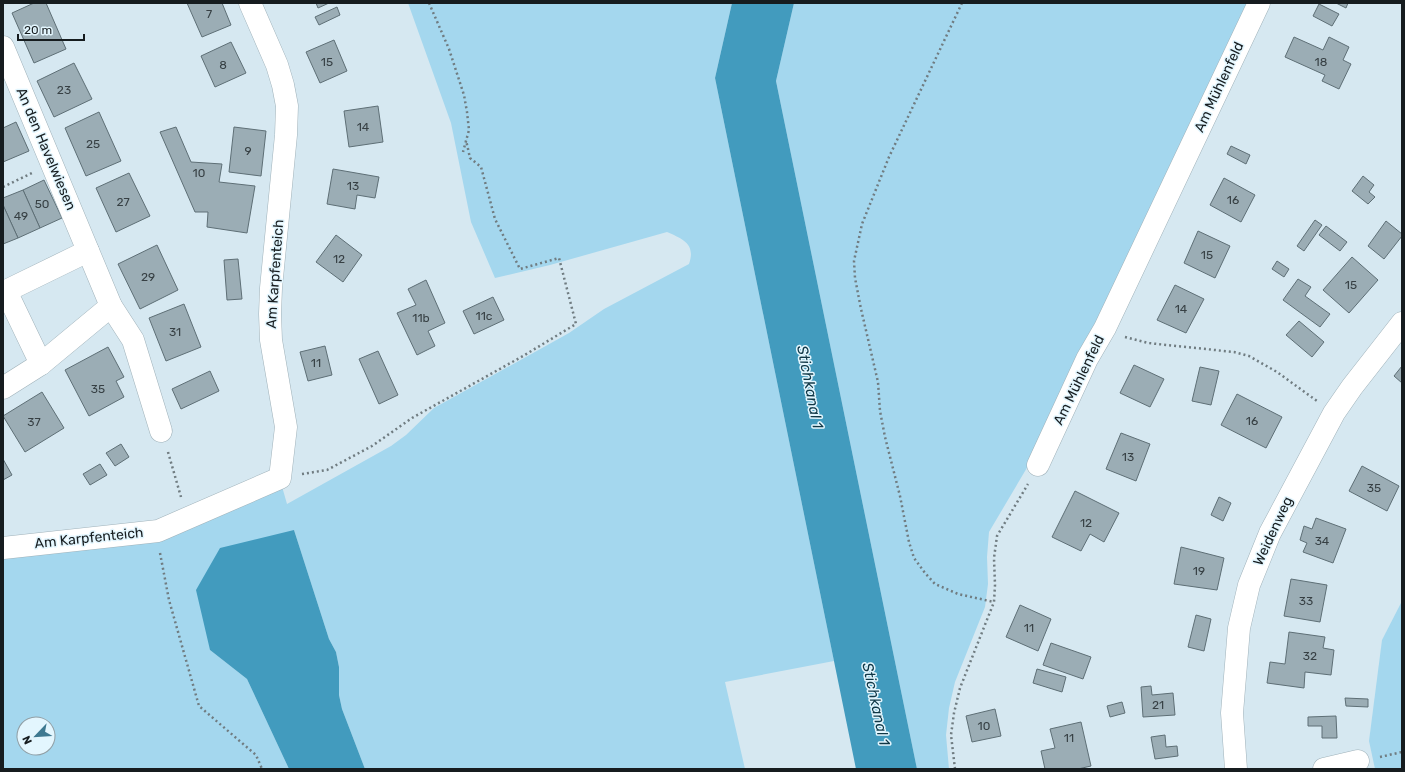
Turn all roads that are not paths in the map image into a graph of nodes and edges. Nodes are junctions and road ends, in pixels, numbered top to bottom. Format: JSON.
{"nodes":[{"id":1,"x":250,"y":3,"type":"edge"},
{"id":2,"x":1259,"y":3,"type":"edge"},
{"id":3,"x":3,"y":47,"type":"edge"},
{"id":4,"x":88,"y":251,"type":"junction"},
{"id":5,"x":111,"y":306,"type":"junction"},
{"id":6,"x":1402,"y":323,"type":"edge"},
{"id":7,"x":41,"y":364,"type":"junction"},
{"id":8,"x":3,"y":388,"type":"edge"},
{"id":9,"x":161,"y":431,"type":"road end"},
{"id":10,"x":1038,"y":465,"type":"road end"},
{"id":11,"x":3,"y":548,"type":"edge"},
{"id":12,"x":1358,"y":761,"type":"dead end"},
{"id":13,"x":1236,"y":769,"type":"edge"},
{"id":14,"x":1324,"y":769,"type":"edge"}],
"edges":[{"from":1,"to":11,"type":"street","name":"Am Karpfenteich"},
{"from":2,"to":10,"type":"street","name":"Am Mühlenfeld"},
{"from":3,"to":4,"type":"street","name":"An den Havelwiesen"},
{"from":4,"to":5,"type":"street","name":"An den Havelwiesen"},
{"from":4,"to":7,"type":"street"},
{"from":5,"to":7,"type":"street"},
{"from":5,"to":9,"type":"street","name":"An den Havelwiesen"},
{"from":6,"to":13,"type":"street","name":"Weidenweg"},
{"from":7,"to":8,"type":"street"},
{"from":12,"to":14,"type":"street"}]}
